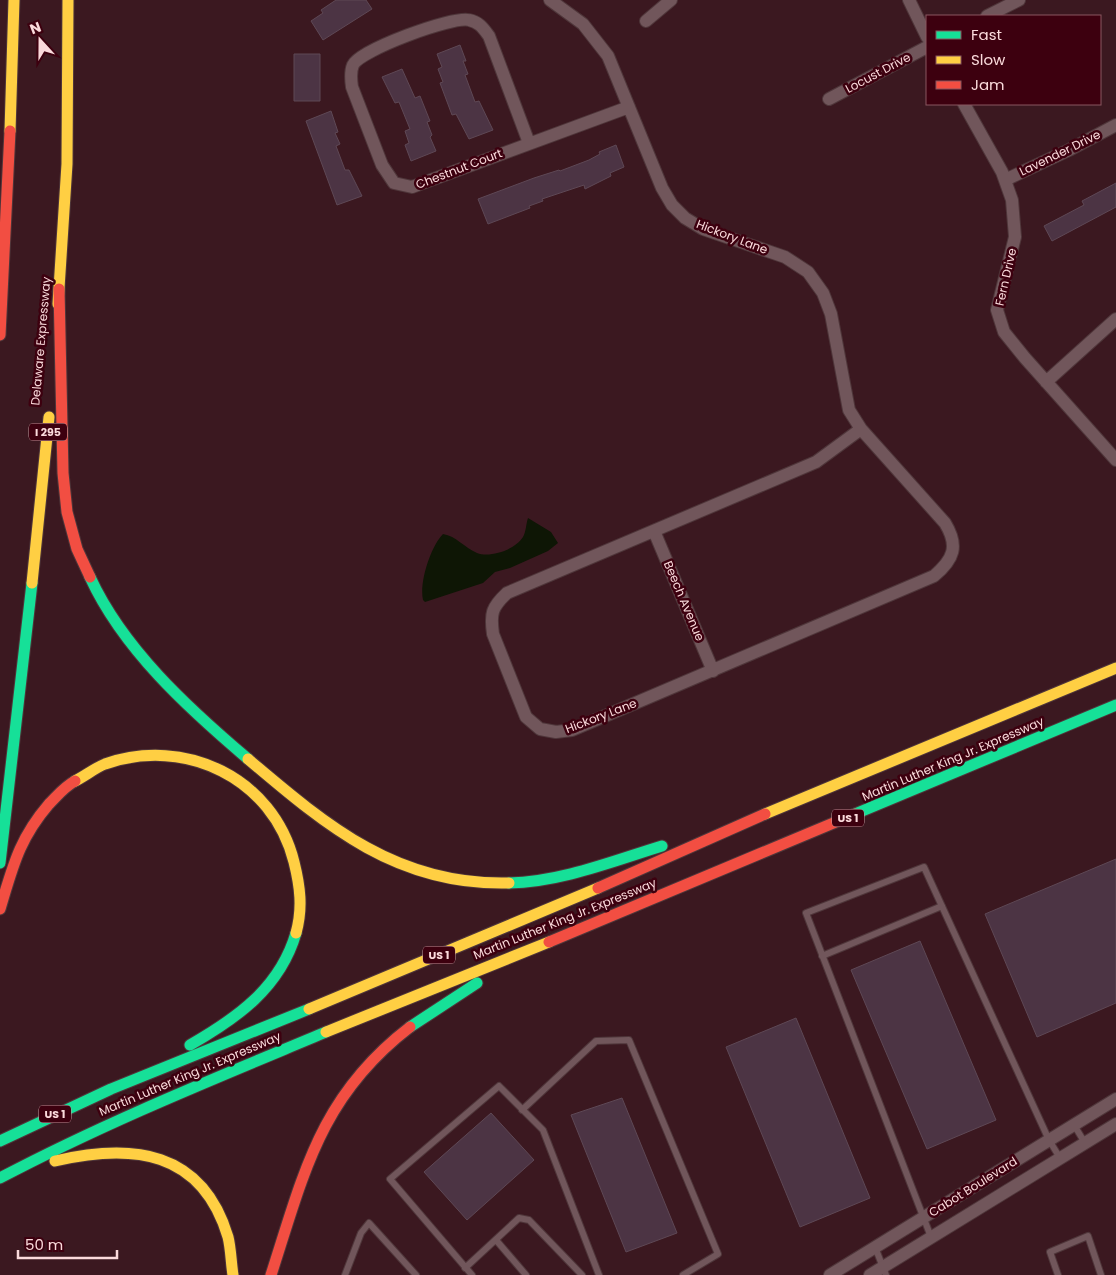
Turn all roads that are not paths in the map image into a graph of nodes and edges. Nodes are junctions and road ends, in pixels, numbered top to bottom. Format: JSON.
{"nodes":[{"id":1,"x":14,"y":0,"type":"edge"},
{"id":2,"x":68,"y":0,"type":"edge"},
{"id":3,"x":550,"y":0,"type":"edge"},
{"id":4,"x":671,"y":0,"type":"edge"},
{"id":5,"x":908,"y":0,"type":"edge"},
{"id":6,"x":1019,"y":0,"type":"edge"},
{"id":7,"x":990,"y":15,"type":"edge"},
{"id":8,"x":646,"y":21,"type":"dead end"},
{"id":9,"x":926,"y":35,"type":"edge"},
{"id":10,"x":926,"y":48,"type":"edge"},
{"id":11,"x":829,"y":99,"type":"dead end"},
{"id":12,"x":965,"y":105,"type":"edge"},
{"id":13,"x":629,"y":107,"type":"junction"},
{"id":14,"x":1116,"y":124,"type":"edge"},
{"id":15,"x":530,"y":142,"type":"junction"},
{"id":16,"x":1005,"y":180,"type":"junction"},
{"id":17,"x":3,"y":285,"type":"junction"},
{"id":18,"x":59,"y":288,"type":"junction"},
{"id":19,"x":0,"y":302,"type":"edge"},
{"id":20,"x":1116,"y":319,"type":"edge"},
{"id":21,"x":0,"y":335,"type":"edge"},
{"id":22,"x":1046,"y":382,"type":"junction"},
{"id":23,"x":861,"y":429,"type":"junction"},
{"id":24,"x":1113,"y":452,"type":"edge"},
{"id":25,"x":654,"y":531,"type":"junction"},
{"id":26,"x":1116,"y":668,"type":"edge"},
{"id":27,"x":713,"y":671,"type":"junction"},
{"id":28,"x":1116,"y":705,"type":"edge"},
{"id":29,"x":764,"y":815,"type":"junction"},
{"id":30,"x":0,"y":863,"type":"edge"},
{"id":31,"x":942,"y":906,"type":"junction"},
{"id":32,"x":0,"y":909,"type":"edge"},
{"id":33,"x":579,"y":930,"type":"junction"},
{"id":34,"x":822,"y":956,"type":"junction"},
{"id":35,"x":111,"y":1089,"type":"junction"},
{"id":36,"x":1116,"y":1098,"type":"edge"},
{"id":37,"x":522,"y":1110,"type":"junction"},
{"id":38,"x":1074,"y":1124,"type":"junction"},
{"id":39,"x":1116,"y":1124,"type":"edge"},
{"id":40,"x":1049,"y":1140,"type":"junction"},
{"id":41,"x":0,"y":1141,"type":"edge"},
{"id":42,"x":1085,"y":1143,"type":"junction"},
{"id":43,"x":1060,"y":1158,"type":"junction"},
{"id":44,"x":2,"y":1178,"type":"edge"},
{"id":45,"x":922,"y":1218,"type":"junction"},
{"id":46,"x":932,"y":1237,"type":"junction"},
{"id":47,"x":496,"y":1240,"type":"junction"},
{"id":48,"x":875,"y":1247,"type":"junction"},
{"id":49,"x":465,"y":1268,"type":"junction"},
{"id":50,"x":884,"y":1272,"type":"edge"},
{"id":51,"x":233,"y":1275,"type":"edge"},
{"id":52,"x":271,"y":1275,"type":"edge"},
{"id":53,"x":344,"y":1275,"type":"edge"},
{"id":54,"x":416,"y":1275,"type":"edge"},
{"id":55,"x":472,"y":1275,"type":"edge"},
{"id":56,"x":526,"y":1275,"type":"edge"},
{"id":57,"x":582,"y":1275,"type":"edge"},
{"id":58,"x":599,"y":1275,"type":"edge"},
{"id":59,"x":683,"y":1275,"type":"edge"},
{"id":60,"x":830,"y":1275,"type":"edge"},
{"id":61,"x":870,"y":1275,"type":"edge"},
{"id":62,"x":1058,"y":1275,"type":"edge"},
{"id":63,"x":1101,"y":1275,"type":"edge"}],
"edges":[{"from":1,"to":17,"type":"highway"},
{"from":2,"to":18,"type":"highway","name":"Delaware Expressway","number":"I 295"},
{"from":3,"to":13,"type":"street","name":"Hickory Lane"},
{"from":4,"to":8,"type":"street"},
{"from":5,"to":9,"type":"street"},
{"from":6,"to":7,"type":"street"},
{"from":10,"to":11,"type":"street","name":"Locust Drive"},
{"from":12,"to":16,"type":"street","name":"Fern Drive"},
{"from":13,"to":15,"type":"street","name":"Chestnut Court"},
{"from":13,"to":23,"type":"street","name":"Hickory Lane"},
{"from":14,"to":16,"type":"street","name":"Lavender Drive"},
{"from":15,"to":15,"type":"street","name":"Chestnut Court"},
{"from":16,"to":22,"type":"street","name":"Fern Drive"},
{"from":17,"to":19,"type":"highway"},
{"from":17,"to":21,"type":"highway"},
{"from":18,"to":29,"type":"highway"},
{"from":18,"to":30,"type":"highway","name":"Delaware Expressway","number":"I 295"},
{"from":20,"to":22,"type":"street"},
{"from":22,"to":24,"type":"street","name":"Fern Drive"},
{"from":23,"to":25,"type":"street","name":"Hickory Lane"},
{"from":23,"to":27,"type":"street","name":"Hickory Lane"},
{"from":25,"to":27,"type":"street","name":"Beech Avenue"},
{"from":25,"to":27,"type":"street","name":"Hickory Lane"},
{"from":26,"to":29,"type":"highway","name":"Martin Luther King Jr. Expressway","number":"US 1"},
{"from":28,"to":33,"type":"highway","name":"Martin Luther King Jr. Expressway","number":"US 1"},
{"from":29,"to":35,"type":"highway","name":"Martin Luther King Jr. Expressway","number":"US 1"},
{"from":31,"to":34,"type":"lane"},
{"from":31,"to":34,"type":"lane"},
{"from":31,"to":40,"type":"lane"},
{"from":32,"to":35,"type":"highway"},
{"from":33,"to":44,"type":"highway","name":"Martin Luther King Jr. Expressway","number":"US 1"},
{"from":33,"to":52,"type":"highway"},
{"from":34,"to":45,"type":"lane"},
{"from":35,"to":41,"type":"highway","name":"Martin Luther King Jr. Expressway","number":"US 1"},
{"from":36,"to":38,"type":"street","name":"Cabot Boulevard"},
{"from":37,"to":49,"type":"lane"},
{"from":37,"to":58,"type":"lane"},
{"from":37,"to":59,"type":"lane"},
{"from":38,"to":40,"type":"street","name":"Cabot Boulevard"},
{"from":38,"to":42,"type":"lane"},
{"from":39,"to":42,"type":"street","name":"Cabot Boulevard"},
{"from":40,"to":43,"type":"lane"},
{"from":40,"to":45,"type":"street","name":"Cabot Boulevard"},
{"from":42,"to":43,"type":"street","name":"Cabot Boulevard"},
{"from":43,"to":46,"type":"street","name":"Cabot Boulevard"},
{"from":44,"to":51,"type":"highway"},
{"from":45,"to":46,"type":"lane"},
{"from":45,"to":48,"type":"street","name":"Cabot Boulevard"},
{"from":46,"to":50,"type":"street","name":"Cabot Boulevard"},
{"from":47,"to":49,"type":"lane"},
{"from":47,"to":56,"type":"lane"},
{"from":47,"to":57,"type":"lane"},
{"from":48,"to":50,"type":"lane"},
{"from":48,"to":60,"type":"street","name":"Cabot Boulevard"},
{"from":49,"to":55,"type":"lane"},
{"from":50,"to":61,"type":"street","name":"Cabot Boulevard"},
{"from":53,"to":54,"type":"lane"},
{"from":62,"to":63,"type":"lane"}]}
